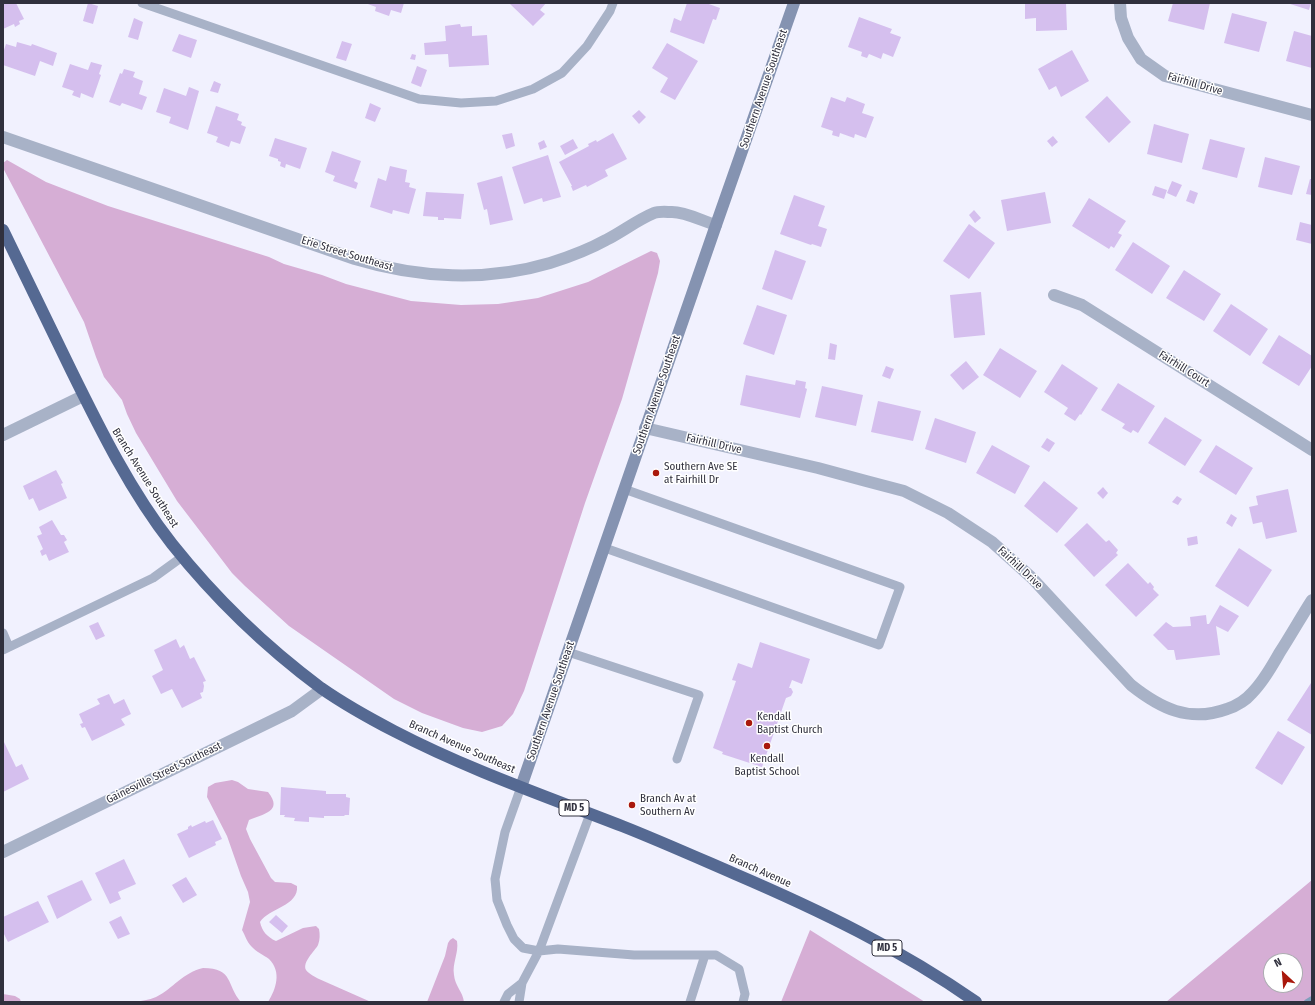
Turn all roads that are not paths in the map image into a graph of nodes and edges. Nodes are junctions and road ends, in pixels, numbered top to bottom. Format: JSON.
{"nodes":[{"id":1,"x":142,"y":3,"type":"edge"},
{"id":2,"x":613,"y":3,"type":"edge"},
{"id":3,"x":794,"y":3,"type":"edge"},
{"id":4,"x":1120,"y":3,"type":"edge"},
{"id":5,"x":1312,"y":115,"type":"edge"},
{"id":6,"x":3,"y":137,"type":"edge"},
{"id":7,"x":716,"y":225,"type":"junction"},
{"id":8,"x":3,"y":230,"type":"edge"},
{"id":9,"x":1054,"y":295,"type":"dead end"},
{"id":10,"x":84,"y":396,"type":"junction"},
{"id":11,"x":646,"y":428,"type":"junction"},
{"id":12,"x":3,"y":436,"type":"edge"},
{"id":13,"x":1312,"y":450,"type":"edge"},
{"id":14,"x":624,"y":490,"type":"junction"},
{"id":15,"x":605,"y":548,"type":"junction"},
{"id":16,"x":182,"y":556,"type":"junction"},
{"id":17,"x":1312,"y":600,"type":"edge"},
{"id":18,"x":3,"y":634,"type":"edge"},
{"id":19,"x":6,"y":649,"type":"edge"},
{"id":20,"x":568,"y":652,"type":"junction"},
{"id":21,"x":322,"y":689,"type":"junction"},
{"id":22,"x":677,"y":759,"type":"dead end"},
{"id":23,"x":522,"y":787,"type":"junction"},
{"id":24,"x":590,"y":814,"type":"junction"},
{"id":25,"x":3,"y":852,"type":"edge"},
{"id":26,"x":540,"y":951,"type":"junction"},
{"id":27,"x":705,"y":955,"type":"junction"},
{"id":28,"x":522,"y":983,"type":"junction"},
{"id":29,"x":504,"y":1002,"type":"edge"},
{"id":30,"x":519,"y":1002,"type":"edge"},
{"id":31,"x":690,"y":1002,"type":"edge"},
{"id":32,"x":743,"y":1002,"type":"edge"},
{"id":33,"x":976,"y":1002,"type":"edge"}],
"edges":[{"from":1,"to":2,"type":"lane"},
{"from":3,"to":7,"type":"main road","name":"Southern Avenue Southeast"},
{"from":4,"to":5,"type":"street","name":"Fairhill Drive"},
{"from":6,"to":7,"type":"street","name":"Erie Street Southeast"},
{"from":7,"to":11,"type":"main road","name":"Southern Avenue Southeast"},
{"from":8,"to":10,"type":"highway","name":"Branch Avenue Southeast"},
{"from":9,"to":13,"type":"street","name":"Fairhill Court"},
{"from":10,"to":12,"type":"street"},
{"from":10,"to":16,"type":"highway","name":"Branch Avenue Southeast"},
{"from":11,"to":14,"type":"main road","name":"Southern Avenue Southeast"},
{"from":11,"to":17,"type":"street","name":"Fairhill Drive"},
{"from":14,"to":15,"type":"main road","name":"Southern Avenue Southeast"},
{"from":14,"to":15,"type":"lane"},
{"from":15,"to":20,"type":"main road","name":"Southern Avenue Southeast"},
{"from":16,"to":19,"type":"lane"},
{"from":16,"to":21,"type":"highway","name":"Branch Avenue Southeast"},
{"from":18,"to":19,"type":"lane"},
{"from":20,"to":22,"type":"lane"},
{"from":20,"to":23,"type":"main road","name":"Southern Avenue Southeast"},
{"from":21,"to":23,"type":"highway","name":"Branch Avenue Southeast"},
{"from":21,"to":25,"type":"street","name":"Gainesville Street Southeast"},
{"from":23,"to":24,"type":"highway","name":"Branch Avenue","number":"MD 5"},
{"from":23,"to":26,"type":"lane"},
{"from":24,"to":26,"type":"lane"},
{"from":24,"to":33,"type":"highway","name":"Branch Avenue","number":"MD 5"},
{"from":26,"to":27,"type":"lane"},
{"from":26,"to":28,"type":"lane"},
{"from":27,"to":31,"type":"lane"},
{"from":27,"to":32,"type":"lane"},
{"from":28,"to":29,"type":"lane"},
{"from":28,"to":30,"type":"lane"}]}
